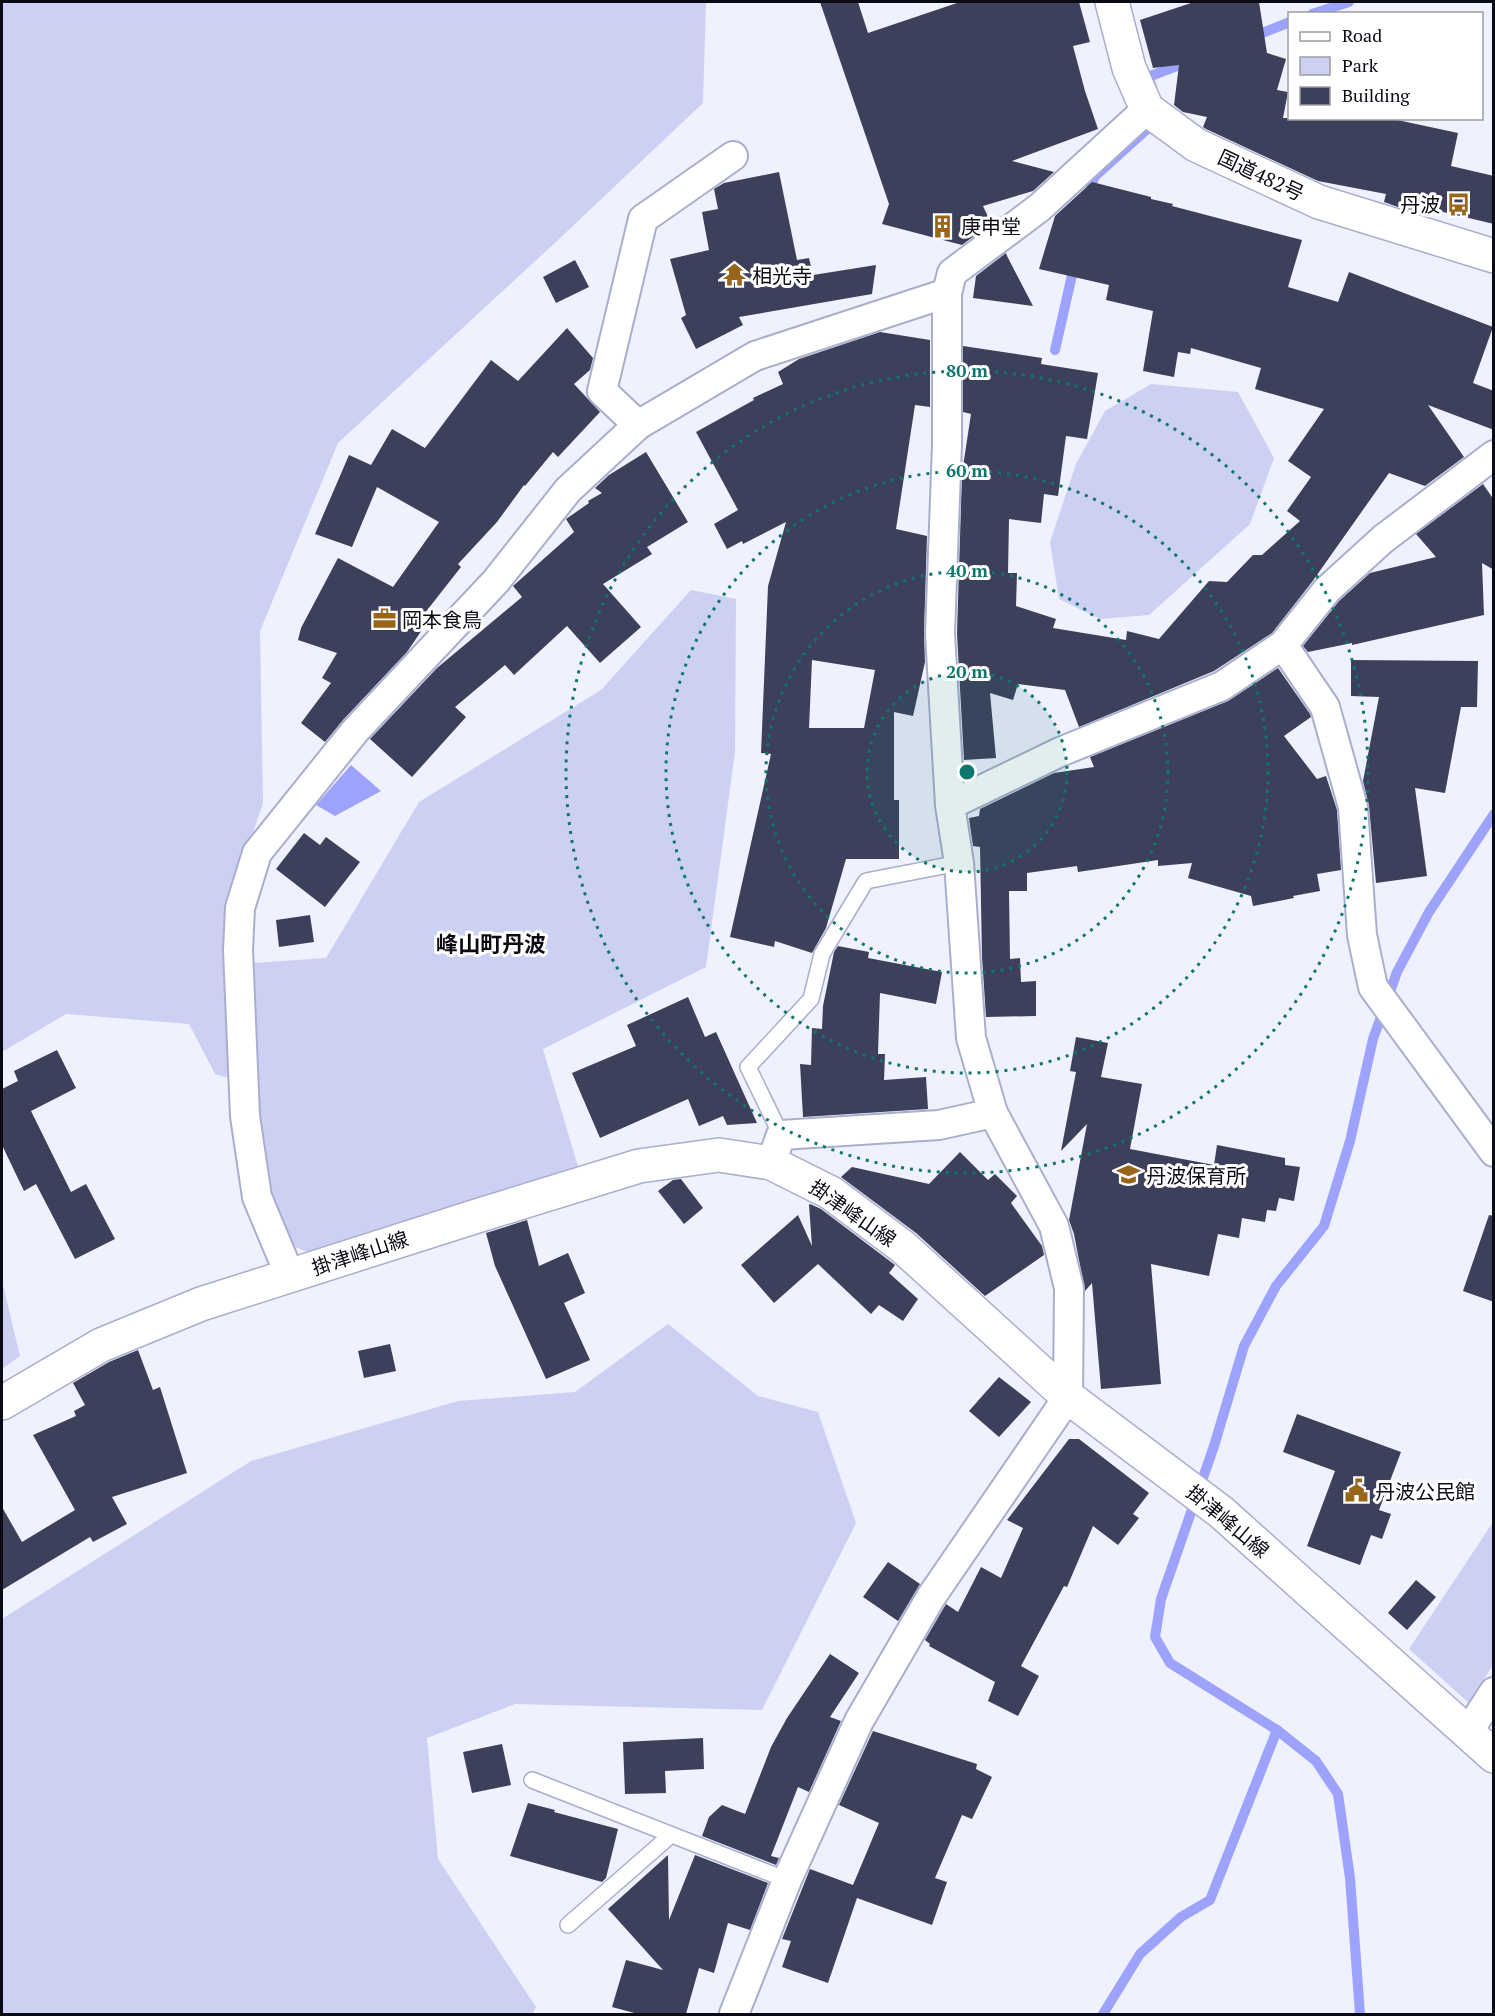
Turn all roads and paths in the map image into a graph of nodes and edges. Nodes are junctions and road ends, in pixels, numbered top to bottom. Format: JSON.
{"nodes":[{"id":1,"x":1112,"y":2,"type":"edge"},
{"id":2,"x":1147,"y":109,"type":"junction"},
{"id":3,"x":734,"y":156,"type":"dead end"},
{"id":4,"x":1494,"y":256,"type":"edge"},
{"id":5,"x":947,"y":292,"type":"junction"},
{"id":6,"x":638,"y":425,"type":"junction"},
{"id":7,"x":1494,"y":455,"type":"edge"},
{"id":8,"x":1283,"y":645,"type":"junction"},
{"id":9,"x":950,"y":805,"type":"junction"},
{"id":10,"x":959,"y":863,"type":"junction"},
{"id":11,"x":993,"y":1113,"type":"junction"},
{"id":12,"x":776,"y":1149,"type":"junction"},
{"id":13,"x":1494,"y":1152,"type":"edge"},
{"id":14,"x":290,"y":1276,"type":"junction"},
{"id":15,"x":1068,"y":1397,"type":"junction"},
{"id":16,"x":2,"y":1403,"type":"edge"},
{"id":17,"x":1494,"y":1692,"type":"edge"},
{"id":18,"x":1468,"y":1732,"type":"junction"},
{"id":19,"x":1494,"y":1756,"type":"edge"},
{"id":20,"x":532,"y":1780,"type":"dead end"},
{"id":21,"x":670,"y":1834,"type":"junction"},
{"id":22,"x":787,"y":1880,"type":"junction"},
{"id":23,"x":568,"y":1925,"type":"dead end"},
{"id":24,"x":734,"y":2014,"type":"edge"}],
"edges":[{"from":1,"to":2,"type":"main road","name":"国道482号"},
{"from":2,"to":4,"type":"main road","name":"国道482号"},
{"from":2,"to":5,"type":"street"},
{"from":3,"to":6,"type":"street"},
{"from":5,"to":6,"type":"street"},
{"from":5,"to":9,"type":"street"},
{"from":6,"to":14,"type":"street"},
{"from":7,"to":8,"type":"street"},
{"from":8,"to":9,"type":"street"},
{"from":8,"to":13,"type":"street"},
{"from":9,"to":10,"type":"street"},
{"from":10,"to":11,"type":"street"},
{"from":10,"to":12,"type":"lane"},
{"from":11,"to":12,"type":"street"},
{"from":11,"to":15,"type":"street"},
{"from":12,"to":14,"type":"main road","name":"掛津峰山線"},
{"from":12,"to":15,"type":"main road","name":"掛津峰山線"},
{"from":14,"to":16,"type":"main road","name":"掛津峰山線"},
{"from":15,"to":18,"type":"main road","name":"掛津峰山線"},
{"from":15,"to":22,"type":"street"},
{"from":17,"to":18,"type":"street"},
{"from":18,"to":19,"type":"main road","name":"掛津峰山線"},
{"from":20,"to":21,"type":"lane"},
{"from":21,"to":22,"type":"lane"},
{"from":21,"to":23,"type":"lane"},
{"from":22,"to":24,"type":"street"}]}
